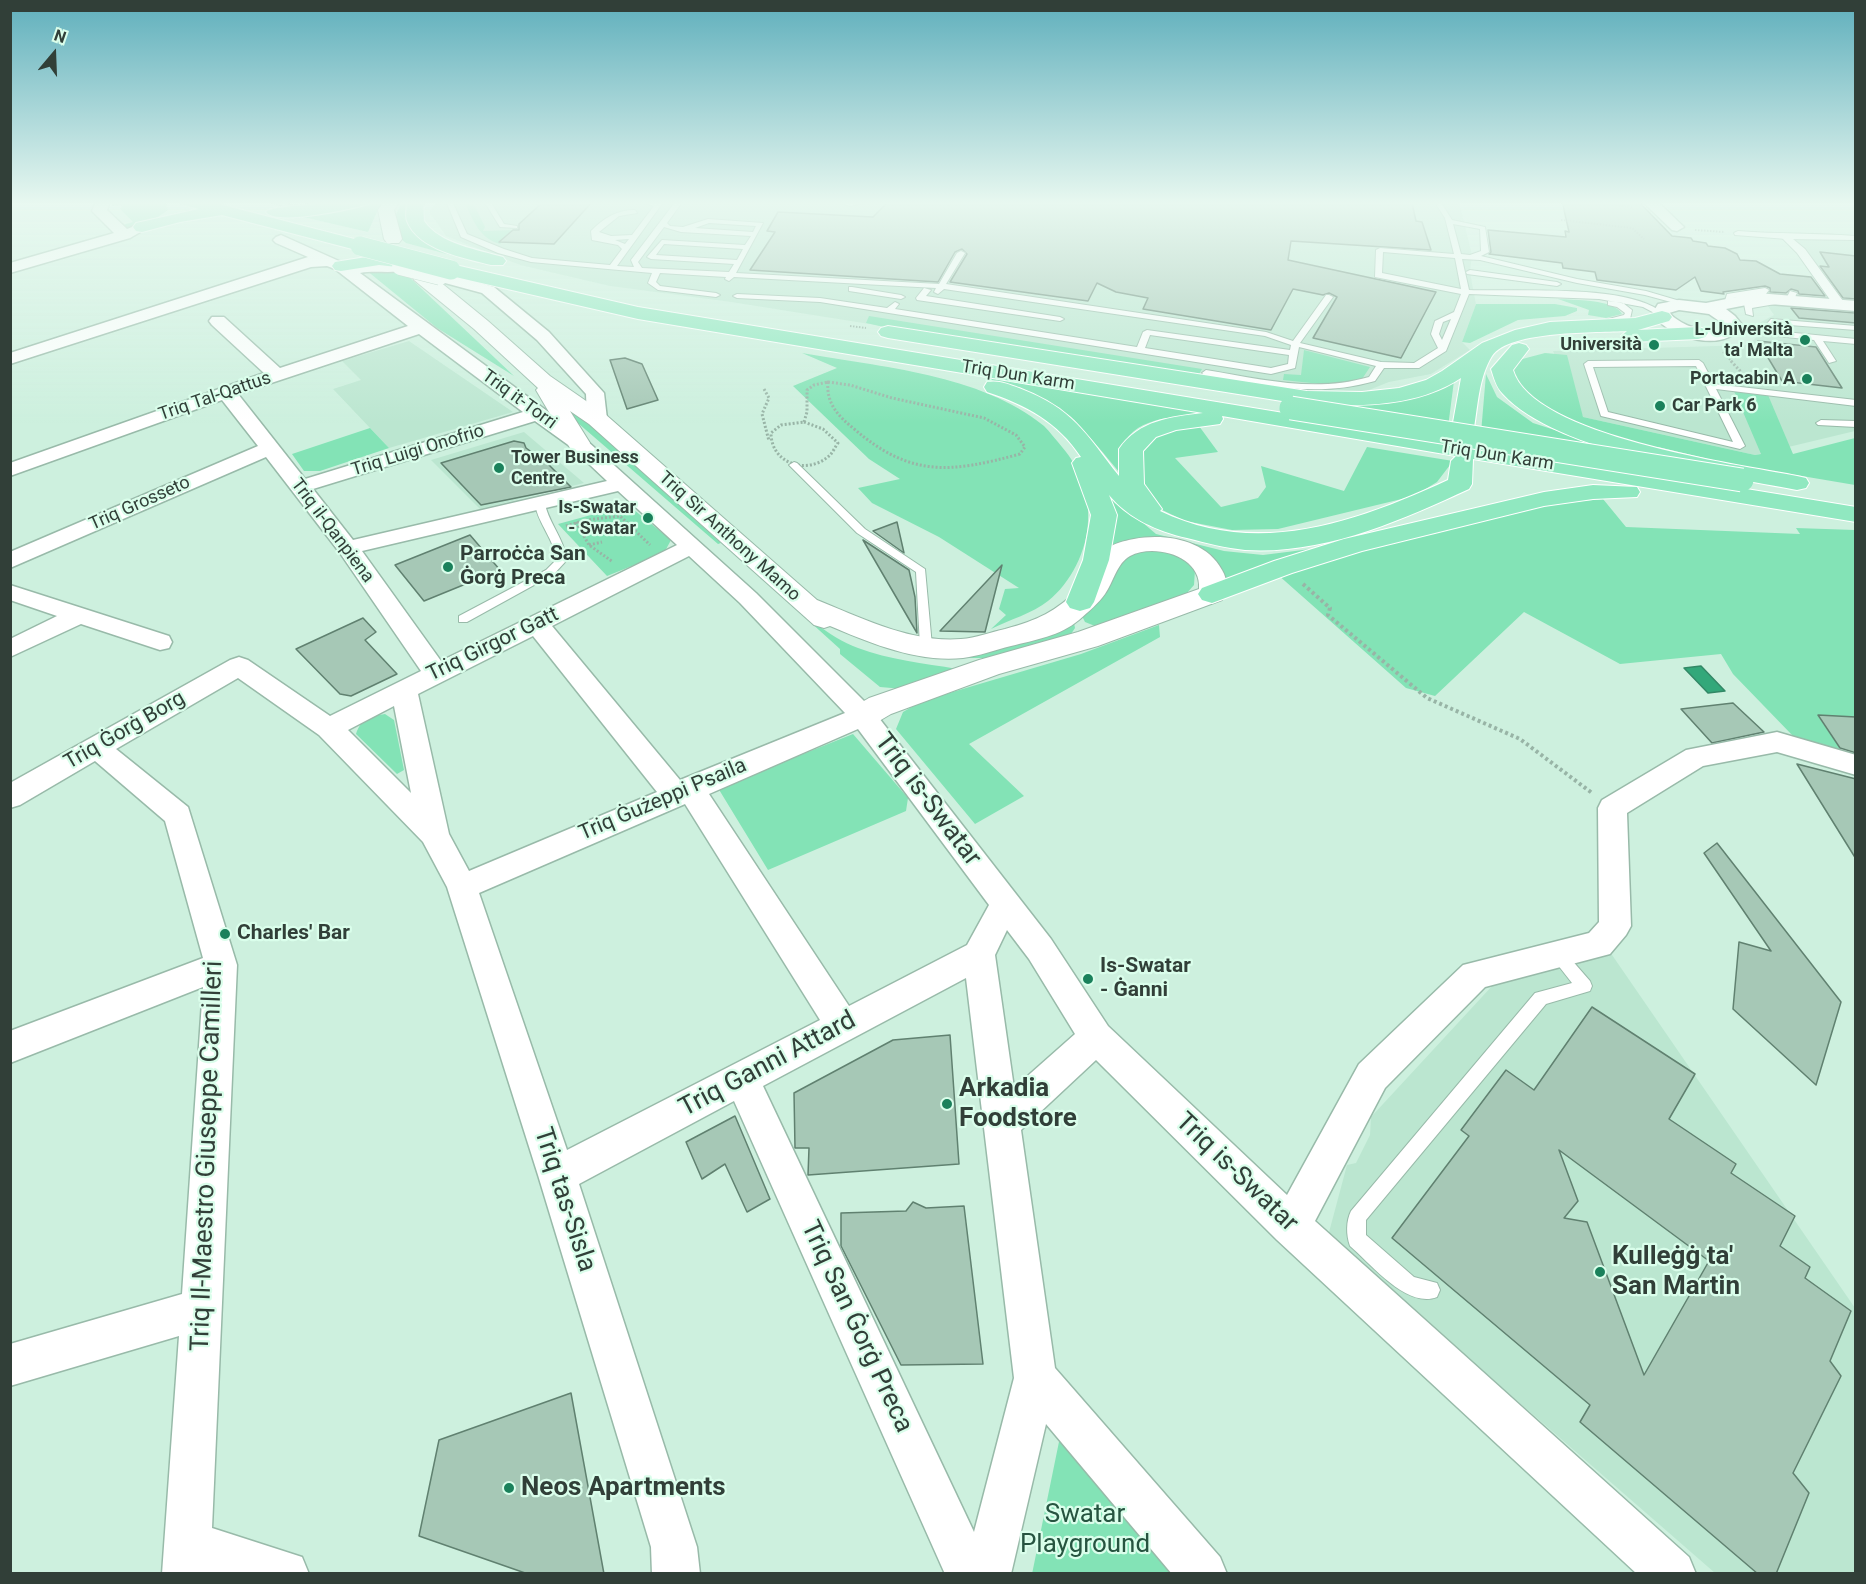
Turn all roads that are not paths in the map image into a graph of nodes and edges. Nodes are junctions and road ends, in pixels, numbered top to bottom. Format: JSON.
{"nodes":[{"id":1,"x":266,"y":275,"type":"edge"},
{"id":2,"x":351,"y":275,"type":"edge"},
{"id":3,"x":438,"y":275,"type":"edge"},
{"id":4,"x":440,"y":275,"type":"edge"},
{"id":5,"x":442,"y":275,"type":"edge"},
{"id":6,"x":513,"y":275,"type":"edge"},
{"id":7,"x":542,"y":275,"type":"edge"},
{"id":8,"x":655,"y":275,"type":"edge"},
{"id":9,"x":730,"y":275,"type":"edge"},
{"id":10,"x":758,"y":275,"type":"edge"},
{"id":11,"x":948,"y":275,"type":"edge"},
{"id":12,"x":1382,"y":275,"type":"edge"},
{"id":13,"x":1464,"y":275,"type":"edge"},
{"id":14,"x":1476,"y":275,"type":"edge"},
{"id":15,"x":1477,"y":275,"type":"edge"},
{"id":16,"x":1548,"y":275,"type":"edge"},
{"id":17,"x":1816,"y":275,"type":"edge"},
{"id":18,"x":908,"y":285,"type":"junction"},
{"id":19,"x":940,"y":289,"type":"junction"},
{"id":20,"x":927,"y":290,"type":"junction"},
{"id":21,"x":1765,"y":290,"type":"dead end"},
{"id":22,"x":1466,"y":292,"type":"junction"},
{"id":23,"x":602,"y":293,"type":"junction"},
{"id":24,"x":1646,"y":293,"type":"junction"},
{"id":25,"x":716,"y":295,"type":"dead end"},
{"id":26,"x":1556,"y":295,"type":"junction"},
{"id":27,"x":1792,"y":296,"type":"junction"},
{"id":28,"x":901,"y":297,"type":"junction"},
{"id":29,"x":1329,"y":297,"type":"dead end"},
{"id":30,"x":1837,"y":301,"type":"dead end"},
{"id":31,"x":1639,"y":302,"type":"junction"},
{"id":32,"x":1728,"y":304,"type":"junction"},
{"id":33,"x":736,"y":306,"type":"junction"},
{"id":34,"x":1856,"y":306,"type":"edge"},
{"id":35,"x":1699,"y":307,"type":"junction"},
{"id":36,"x":890,"y":311,"type":"junction"},
{"id":37,"x":638,"y":313,"type":"junction"},
{"id":38,"x":1457,"y":314,"type":"junction"},
{"id":39,"x":1750,"y":314,"type":"junction"},
{"id":40,"x":1063,"y":315,"type":"junction"},
{"id":41,"x":1661,"y":316,"type":"junction"},
{"id":42,"x":218,"y":321,"type":"dead end"},
{"id":43,"x":1732,"y":322,"type":"junction"},
{"id":44,"x":1593,"y":325,"type":"junction"},
{"id":45,"x":1854,"y":326,"type":"edge"},
{"id":46,"x":421,"y":328,"type":"junction"},
{"id":47,"x":1148,"y":328,"type":"junction"},
{"id":48,"x":1698,"y":333,"type":"junction"},
{"id":49,"x":1050,"y":336,"type":"junction"},
{"id":50,"x":1817,"y":338,"type":"junction"},
{"id":51,"x":1856,"y":342,"type":"edge"},
{"id":52,"x":1295,"y":348,"type":"junction"},
{"id":53,"x":1443,"y":349,"type":"junction"},
{"id":54,"x":1519,"y":349,"type":"junction"},
{"id":55,"x":1140,"y":350,"type":"junction"},
{"id":56,"x":1485,"y":350,"type":"junction"},
{"id":57,"x":852,"y":355,"type":"junction"},
{"id":58,"x":10,"y":359,"type":"edge"},
{"id":59,"x":1832,"y":361,"type":"dead end"},
{"id":60,"x":1381,"y":365,"type":"junction"},
{"id":61,"x":1206,"y":373,"type":"dead end"},
{"id":62,"x":277,"y":375,"type":"junction"},
{"id":63,"x":1472,"y":375,"type":"junction"},
{"id":64,"x":542,"y":381,"type":"junction"},
{"id":65,"x":1712,"y":386,"type":"junction"},
{"id":66,"x":226,"y":392,"type":"junction"},
{"id":67,"x":1856,"y":403,"type":"edge"},
{"id":68,"x":537,"y":414,"type":"junction"},
{"id":69,"x":597,"y":419,"type":"junction"},
{"id":70,"x":1821,"y":423,"type":"dead end"},
{"id":71,"x":1856,"y":424,"type":"edge"},
{"id":72,"x":1463,"y":428,"type":"dead end"},
{"id":73,"x":1390,"y":438,"type":"junction"},
{"id":74,"x":578,"y":443,"type":"junction"},
{"id":75,"x":269,"y":448,"type":"junction"},
{"id":76,"x":1463,"y":461,"type":"dead end"},
{"id":77,"x":13,"y":465,"type":"edge"},
{"id":78,"x":794,"y":465,"type":"road end"},
{"id":79,"x":622,"y":484,"type":"junction"},
{"id":80,"x":299,"y":488,"type":"junction"},
{"id":81,"x":1856,"y":496,"type":"edge"},
{"id":82,"x":540,"y":504,"type":"junction"},
{"id":83,"x":1856,"y":515,"type":"edge"},
{"id":84,"x":1155,"y":518,"type":"junction"},
{"id":85,"x":1856,"y":520,"type":"edge"},
{"id":86,"x":690,"y":547,"type":"junction"},
{"id":87,"x":348,"y":548,"type":"junction"},
{"id":88,"x":10,"y":561,"type":"edge"},
{"id":89,"x":10,"y":592,"type":"edge"},
{"id":90,"x":1212,"y":594,"type":"junction"},
{"id":91,"x":1080,"y":602,"type":"junction"},
{"id":92,"x":807,"y":606,"type":"junction"},
{"id":93,"x":77,"y":616,"type":"junction"},
{"id":94,"x":463,"y":619,"type":"dead end"},
{"id":95,"x":537,"y":624,"type":"junction"},
{"id":96,"x":160,"y":642,"type":"dead end"},
{"id":97,"x":926,"y":646,"type":"junction"},
{"id":98,"x":10,"y":649,"type":"edge"},
{"id":99,"x":239,"y":666,"type":"joint"},
{"id":100,"x":989,"y":668,"type":"junction"},
{"id":101,"x":436,"y":673,"type":"junction"},
{"id":102,"x":404,"y":690,"type":"junction"},
{"id":103,"x":863,"y":716,"type":"junction"},
{"id":104,"x":329,"y":728,"type":"junction"},
{"id":105,"x":96,"y":747,"type":"junction"},
{"id":106,"x":1856,"y":765,"type":"edge"},
{"id":107,"x":682,"y":791,"type":"junction"},
{"id":108,"x":10,"y":797,"type":"edge"},
{"id":109,"x":434,"y":834,"type":"junction"},
{"id":110,"x":462,"y":886,"type":"junction"},
{"id":111,"x":1006,"y":905,"type":"junction"},
{"id":112,"x":979,"y":955,"type":"junction"},
{"id":113,"x":1558,"y":955,"type":"junction"},
{"id":114,"x":221,"y":965,"type":"junction"},
{"id":115,"x":842,"y":1025,"type":"junction"},
{"id":116,"x":1096,"y":1037,"type":"junction"},
{"id":117,"x":10,"y":1047,"type":"edge"},
{"id":118,"x":742,"y":1080,"type":"junction"},
{"id":119,"x":1002,"y":1124,"type":"junction"},
{"id":120,"x":556,"y":1175,"type":"junction"},
{"id":121,"x":1291,"y":1226,"type":"junction"},
{"id":122,"x":1430,"y":1290,"type":"dead end"},
{"id":123,"x":202,"y":1309,"type":"junction"},
{"id":124,"x":10,"y":1365,"type":"edge"},
{"id":125,"x":1035,"y":1377,"type":"junction"},
{"id":126,"x":187,"y":1559,"type":"edge"},
{"id":127,"x":285,"y":1574,"type":"edge"},
{"id":128,"x":676,"y":1574,"type":"edge"},
{"id":129,"x":969,"y":1574,"type":"edge"},
{"id":130,"x":987,"y":1574,"type":"edge"},
{"id":131,"x":1203,"y":1574,"type":"edge"},
{"id":132,"x":1672,"y":1574,"type":"edge"}],
"edges":[{"from":1,"to":58,"type":"street","name":"Triq Sir Anthony Mamo"},
{"from":2,"to":46,"type":"street","name":"Triq it-Torri"},
{"from":3,"to":64,"type":"main road","name":"Triq Sir Anthony Mamo"},
{"from":4,"to":69,"type":"street","name":"Triq Sir Anthony Mamo"},
{"from":5,"to":37,"type":"highway","name":"Triq Dun Karm"},
{"from":6,"to":23,"type":"highway","name":"Triq Dun Karm"},
{"from":7,"to":23,"type":"highway"},
{"from":8,"to":25,"type":"lane"},
{"from":9,"to":28,"type":"lane"},
{"from":10,"to":18,"type":"lane"},
{"from":11,"to":19,"type":"lane"},
{"from":12,"to":22,"type":"lane"},
{"from":13,"to":22,"type":"lane"},
{"from":14,"to":31,"type":"lane"},
{"from":15,"to":24,"type":"lane"},
{"from":16,"to":24,"type":"lane"},
{"from":17,"to":30,"type":"street"},
{"from":18,"to":19,"type":"lane"},
{"from":18,"to":20,"type":"lane"},
{"from":18,"to":28,"type":"lane"},
{"from":19,"to":20,"type":"lane"},
{"from":19,"to":40,"type":"lane"},
{"from":19,"to":52,"type":"lane"},
{"from":20,"to":40,"type":"lane"},
{"from":21,"to":32,"type":"lane"},
{"from":22,"to":26,"type":"lane"},
{"from":22,"to":38,"type":"lane"},
{"from":23,"to":33,"type":"highway","name":"Triq Dun Karm"},
{"from":24,"to":35,"type":"lane"},
{"from":26,"to":31,"type":"lane"},
{"from":26,"to":44,"type":"lane"},
{"from":27,"to":32,"type":"street"},
{"from":27,"to":34,"type":"street"},
{"from":27,"to":39,"type":"lane"},
{"from":28,"to":36,"type":"lane"},
{"from":29,"to":52,"type":"lane"},
{"from":31,"to":41,"type":"lane"},
{"from":32,"to":35,"type":"street"},
{"from":33,"to":36,"type":"lane"},
{"from":33,"to":56,"type":"highway"},
{"from":33,"to":81,"type":"highway","name":"Triq Dun Karm","bridge":true},
{"from":35,"to":41,"type":"street"},
{"from":35,"to":43,"type":"street"},
{"from":36,"to":49,"type":"lane"},
{"from":37,"to":57,"type":"highway"},
{"from":37,"to":73,"type":"highway","name":"Triq Dun Karm"},
{"from":38,"to":53,"type":"lane"},
{"from":38,"to":53,"type":"lane"},
{"from":39,"to":43,"type":"street"},
{"from":39,"to":45,"type":"street"},
{"from":40,"to":47,"type":"lane"},
{"from":40,"to":49,"type":"lane"},
{"from":41,"to":44,"type":"highway"},
{"from":41,"to":48,"type":"street"},
{"from":42,"to":62,"type":"street"},
{"from":43,"to":48,"type":"street"},
{"from":44,"to":56,"type":"highway"},
{"from":45,"to":50,"type":"lane"},
{"from":46,"to":62,"type":"street","name":"Triq Tal-Qattus"},
{"from":46,"to":68,"type":"street","name":"Triq it-Torri"},
{"from":47,"to":52,"type":"lane"},
{"from":47,"to":55,"type":"lane"},
{"from":48,"to":54,"type":"highway"},
{"from":49,"to":55,"type":"lane"},
{"from":50,"to":51,"type":"lane"},
{"from":50,"to":59,"type":"lane"},
{"from":52,"to":55,"type":"lane"},
{"from":52,"to":60,"type":"lane"},
{"from":53,"to":60,"type":"lane"},
{"from":54,"to":63,"type":"highway"},
{"from":54,"to":81,"type":"highway"},
{"from":56,"to":63,"type":"highway"},
{"from":57,"to":84,"type":"highway"},
{"from":57,"to":91,"type":"highway"},
{"from":60,"to":61,"type":"lane"},
{"from":62,"to":66,"type":"street","name":"Triq Tal-Qattus"},
{"from":63,"to":72,"type":"highway"},
{"from":64,"to":69,"type":"main road","name":"Triq Sir Anthony Mamo"},
{"from":64,"to":74,"type":"main road"},
{"from":65,"to":65,"type":"lane"},
{"from":65,"to":67,"type":"lane"},
{"from":66,"to":75,"type":"street","name":"Triq il-Qanpiena"},
{"from":66,"to":77,"type":"street","name":"Triq Tal-Qattus"},
{"from":68,"to":74,"type":"street","name":"Triq it-Torri"},
{"from":68,"to":80,"type":"street","name":"Triq Luigi Onofrio"},
{"from":69,"to":92,"type":"main road","name":"Triq Sir Anthony Mamo"},
{"from":70,"to":71,"type":"lane"},
{"from":73,"to":83,"type":"highway","name":"Triq Dun Karm"},
{"from":73,"to":84,"type":"highway"},
{"from":74,"to":79,"type":"street","name":"Triq it-Torri"},
{"from":75,"to":80,"type":"street","name":"Triq il-Qanpiena"},
{"from":75,"to":88,"type":"street","name":"Triq Grosseto"},
{"from":76,"to":84,"type":"highway"},
{"from":78,"to":97,"type":"lane"},
{"from":79,"to":82,"type":"street"},
{"from":79,"to":86,"type":"street","name":"Triq it-Torri"},
{"from":80,"to":87,"type":"street","name":"Triq il-Qanpiena"},
{"from":82,"to":87,"type":"street"},
{"from":82,"to":94,"type":"lane"},
{"from":85,"to":90,"type":"highway"},
{"from":86,"to":95,"type":"street","name":"Triq Girgor Gatt"},
{"from":86,"to":103,"type":"street","name":"Triq it-Torri"},
{"from":87,"to":101,"type":"street","name":"Triq il-Qanpiena"},
{"from":89,"to":93,"type":"street"},
{"from":90,"to":91,"type":"main road"},
{"from":90,"to":100,"type":"main road"},
{"from":91,"to":97,"type":"main road"},
{"from":92,"to":97,"type":"main road"},
{"from":92,"to":100,"type":"main road"},
{"from":93,"to":96,"type":"street"},
{"from":93,"to":98,"type":"street"},
{"from":95,"to":101,"type":"street","name":"Triq Girgor Gatt"},
{"from":95,"to":107,"type":"street"},
{"from":99,"to":104,"type":"street","name":"Triq tas-Sisla"},
{"from":99,"to":105,"type":"street","name":"Triq Ġorġ Borg"},
{"from":100,"to":103,"type":"main road"},
{"from":101,"to":102,"type":"street","name":"Triq Girgor Gatt"},
{"from":102,"to":104,"type":"street","name":"Triq Girgor Gatt"},
{"from":102,"to":109,"type":"street","name":"Triq tas-Sisla"},
{"from":103,"to":107,"type":"street","name":"Triq Ġużeppi Psaila"},
{"from":103,"to":111,"type":"street","name":"Triq is-Swatar"},
{"from":104,"to":109,"type":"street","name":"Triq tas-Sisla"},
{"from":105,"to":108,"type":"street","name":"Triq Ġorġ Borg"},
{"from":105,"to":114,"type":"street","name":"Triq Il-Maestro Giuseppe Camilleri"},
{"from":106,"to":113,"type":"street"},
{"from":107,"to":110,"type":"street","name":"Triq Ġużeppi Psaila"},
{"from":107,"to":115,"type":"street"},
{"from":109,"to":110,"type":"street","name":"Triq tas-Sisla"},
{"from":110,"to":120,"type":"street","name":"Triq tas-Sisla"},
{"from":111,"to":112,"type":"street"},
{"from":111,"to":116,"type":"street","name":"Triq is-Swatar"},
{"from":112,"to":115,"type":"street","name":"Triq Ganni Attard"},
{"from":112,"to":119,"type":"street"},
{"from":113,"to":121,"type":"street"},
{"from":113,"to":122,"type":"lane"},
{"from":114,"to":117,"type":"street"},
{"from":114,"to":123,"type":"street","name":"Triq Il-Maestro Giuseppe Camilleri"},
{"from":115,"to":118,"type":"street","name":"Triq Ganni Attard"},
{"from":116,"to":119,"type":"street"},
{"from":116,"to":121,"type":"street","name":"Triq is-Swatar"},
{"from":118,"to":120,"type":"street","name":"Triq Ganni Attard"},
{"from":118,"to":129,"type":"street","name":"Triq San Ġorġ Preca"},
{"from":119,"to":125,"type":"street"},
{"from":120,"to":128,"type":"street","name":"Triq tas-Sisla"},
{"from":121,"to":132,"type":"street","name":"Triq is-Swatar"},
{"from":123,"to":124,"type":"street"},
{"from":123,"to":126,"type":"street","name":"Triq Il-Maestro Giuseppe Camilleri"},
{"from":125,"to":130,"type":"street"},
{"from":125,"to":131,"type":"street"},
{"from":126,"to":127,"type":"street"}]}
